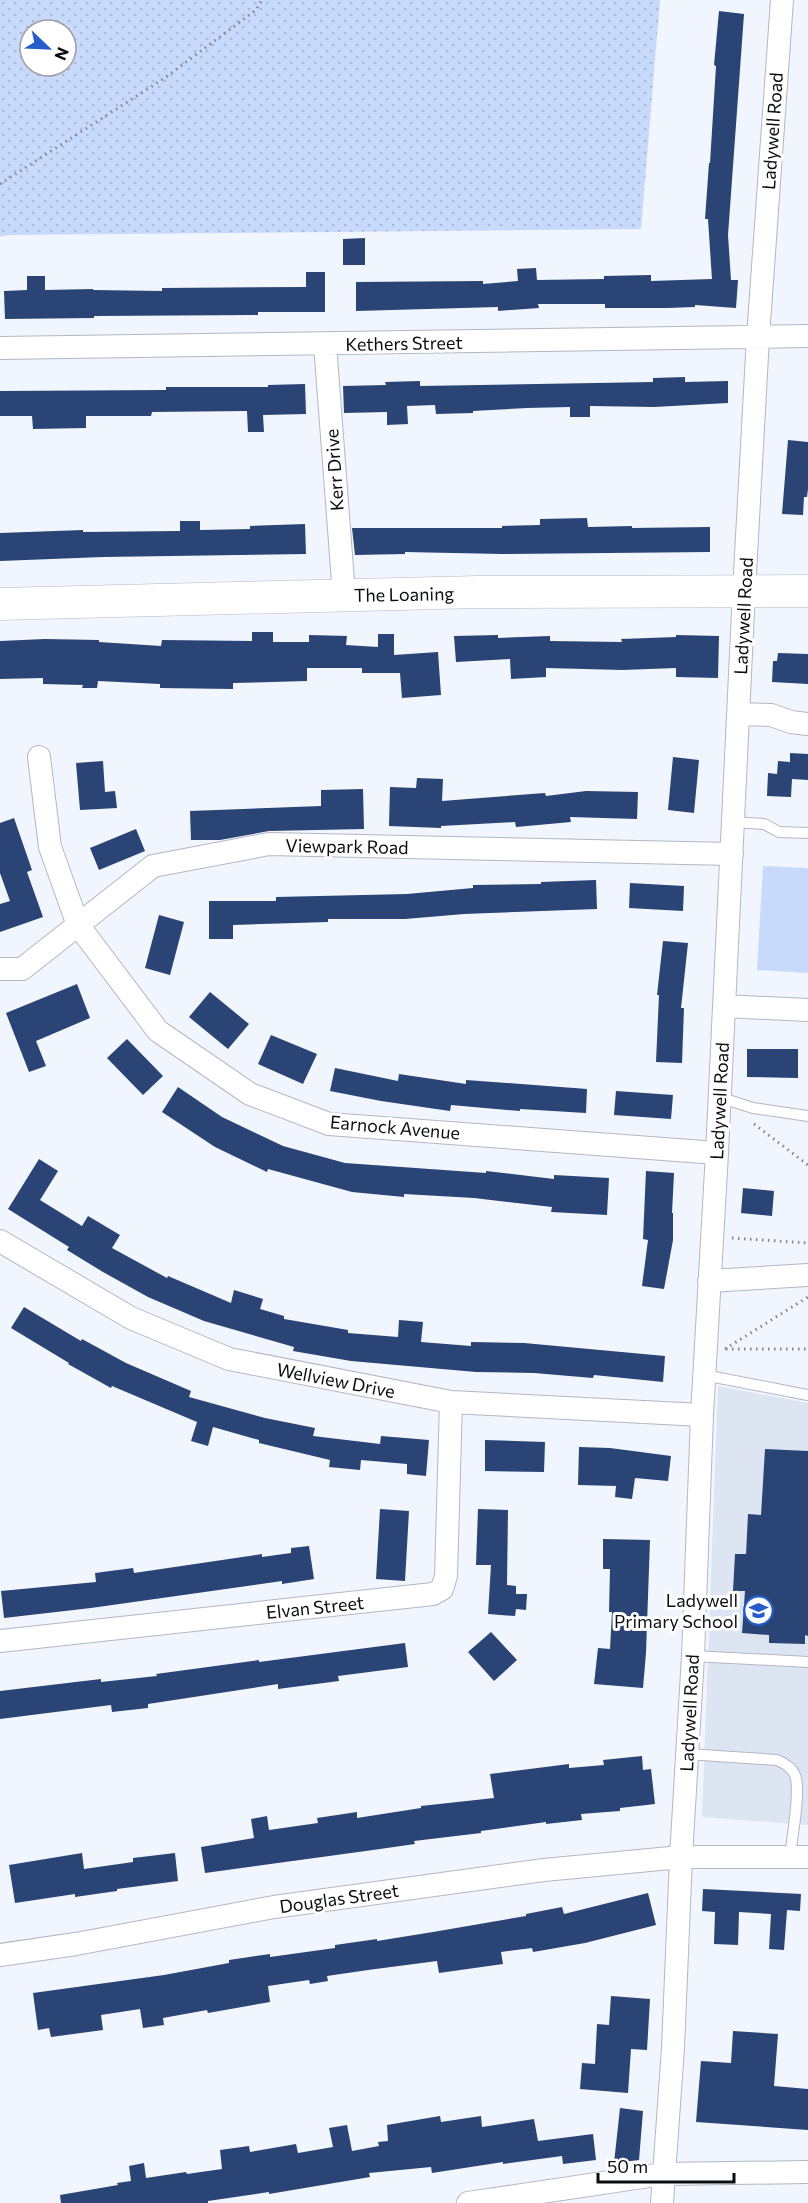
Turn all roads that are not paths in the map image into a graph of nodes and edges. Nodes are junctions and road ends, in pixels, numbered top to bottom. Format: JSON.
{"nodes":[{"id":1,"x":782,"y":0,"type":"edge"},
{"id":2,"x":808,"y":336,"type":"edge"},
{"id":3,"x":758,"y":338,"type":"junction"},
{"id":4,"x":325,"y":344,"type":"junction"},
{"id":5,"x":0,"y":348,"type":"edge"},
{"id":6,"x":744,"y":591,"type":"junction"},
{"id":7,"x":808,"y":591,"type":"edge"},
{"id":8,"x":344,"y":596,"type":"junction"},
{"id":9,"x":0,"y":604,"type":"edge"},
{"id":10,"x":738,"y":714,"type":"junction"},
{"id":11,"x":808,"y":723,"type":"edge"},
{"id":12,"x":39,"y":757,"type":"dead end"},
{"id":13,"x":733,"y":822,"type":"junction"},
{"id":14,"x":808,"y":833,"type":"edge"},
{"id":15,"x":732,"y":854,"type":"junction"},
{"id":16,"x":78,"y":925,"type":"junction"},
{"id":17,"x":0,"y":969,"type":"edge"},
{"id":18,"x":724,"y":1006,"type":"junction"},
{"id":19,"x":808,"y":1010,"type":"edge"},
{"id":20,"x":719,"y":1097,"type":"junction"},
{"id":21,"x":808,"y":1116,"type":"edge"},
{"id":22,"x":717,"y":1153,"type":"junction"},
{"id":23,"x":0,"y":1241,"type":"edge"},
{"id":24,"x":808,"y":1275,"type":"edge"},
{"id":25,"x":709,"y":1281,"type":"junction"},
{"id":26,"x":705,"y":1375,"type":"junction"},
{"id":27,"x":808,"y":1395,"type":"edge"},
{"id":28,"x":451,"y":1402,"type":"junction"},
{"id":29,"x":702,"y":1415,"type":"junction"},
{"id":30,"x":0,"y":1641,"type":"edge"},
{"id":31,"x":693,"y":1656,"type":"junction"},
{"id":32,"x":808,"y":1662,"type":"edge"},
{"id":33,"x":687,"y":1754,"type":"junction"},
{"id":34,"x":681,"y":1857,"type":"junction"},
{"id":35,"x":799,"y":1857,"type":"edge"},
{"id":36,"x":0,"y":1956,"type":"edge"},
{"id":37,"x":808,"y":2172,"type":"edge"},
{"id":38,"x":663,"y":2174,"type":"junction"},
{"id":39,"x":468,"y":2203,"type":"edge"},
{"id":40,"x":662,"y":2203,"type":"edge"}],
"edges":[{"from":1,"to":3,"type":"street","name":"Ladywell Road"},
{"from":2,"to":3,"type":"street","name":"Kethers Street"},
{"from":3,"to":4,"type":"street","name":"Kethers Street"},
{"from":3,"to":6,"type":"street","name":"Ladywell Road"},
{"from":4,"to":5,"type":"street","name":"Kethers Street"},
{"from":4,"to":8,"type":"street","name":"Kerr Drive"},
{"from":6,"to":7,"type":"street","name":"The Loaning"},
{"from":6,"to":8,"type":"street","name":"The Loaning"},
{"from":6,"to":10,"type":"street","name":"Ladywell Road"},
{"from":8,"to":9,"type":"street","name":"The Loaning"},
{"from":10,"to":11,"type":"street"},
{"from":10,"to":13,"type":"street","name":"Ladywell Road"},
{"from":12,"to":16,"type":"street","name":"Earnock Avenue"},
{"from":13,"to":14,"type":"lane"},
{"from":13,"to":15,"type":"street","name":"Ladywell Road"},
{"from":15,"to":16,"type":"street","name":"Viewpark Road"},
{"from":15,"to":18,"type":"street","name":"Ladywell Road"},
{"from":16,"to":17,"type":"street","name":"Viewpark Road"},
{"from":16,"to":22,"type":"street","name":"Earnock Avenue"},
{"from":18,"to":19,"type":"street"},
{"from":18,"to":20,"type":"street","name":"Ladywell Road"},
{"from":20,"to":21,"type":"lane"},
{"from":20,"to":22,"type":"street","name":"Ladywell Road"},
{"from":22,"to":25,"type":"street","name":"Ladywell Road"},
{"from":23,"to":28,"type":"street","name":"Wellview Drive"},
{"from":24,"to":25,"type":"street"},
{"from":25,"to":26,"type":"street","name":"Ladywell Road"},
{"from":26,"to":27,"type":"lane"},
{"from":26,"to":29,"type":"street","name":"Ladywell Road"},
{"from":28,"to":29,"type":"street","name":"Wellview Drive"},
{"from":28,"to":30,"type":"street","name":"Elvan Street"},
{"from":29,"to":31,"type":"street","name":"Ladywell Road"},
{"from":31,"to":32,"type":"lane"},
{"from":31,"to":33,"type":"street","name":"Ladywell Road"},
{"from":33,"to":34,"type":"street","name":"Ladywell Road"},
{"from":33,"to":35,"type":"lane"},
{"from":34,"to":35,"type":"street","name":"Douglas Street"},
{"from":34,"to":36,"type":"street","name":"Douglas Street"},
{"from":34,"to":38,"type":"street","name":"Ladywell Road"},
{"from":37,"to":38,"type":"street"},
{"from":38,"to":39,"type":"street"},
{"from":38,"to":40,"type":"street","name":"Ladywell Road"}]}
